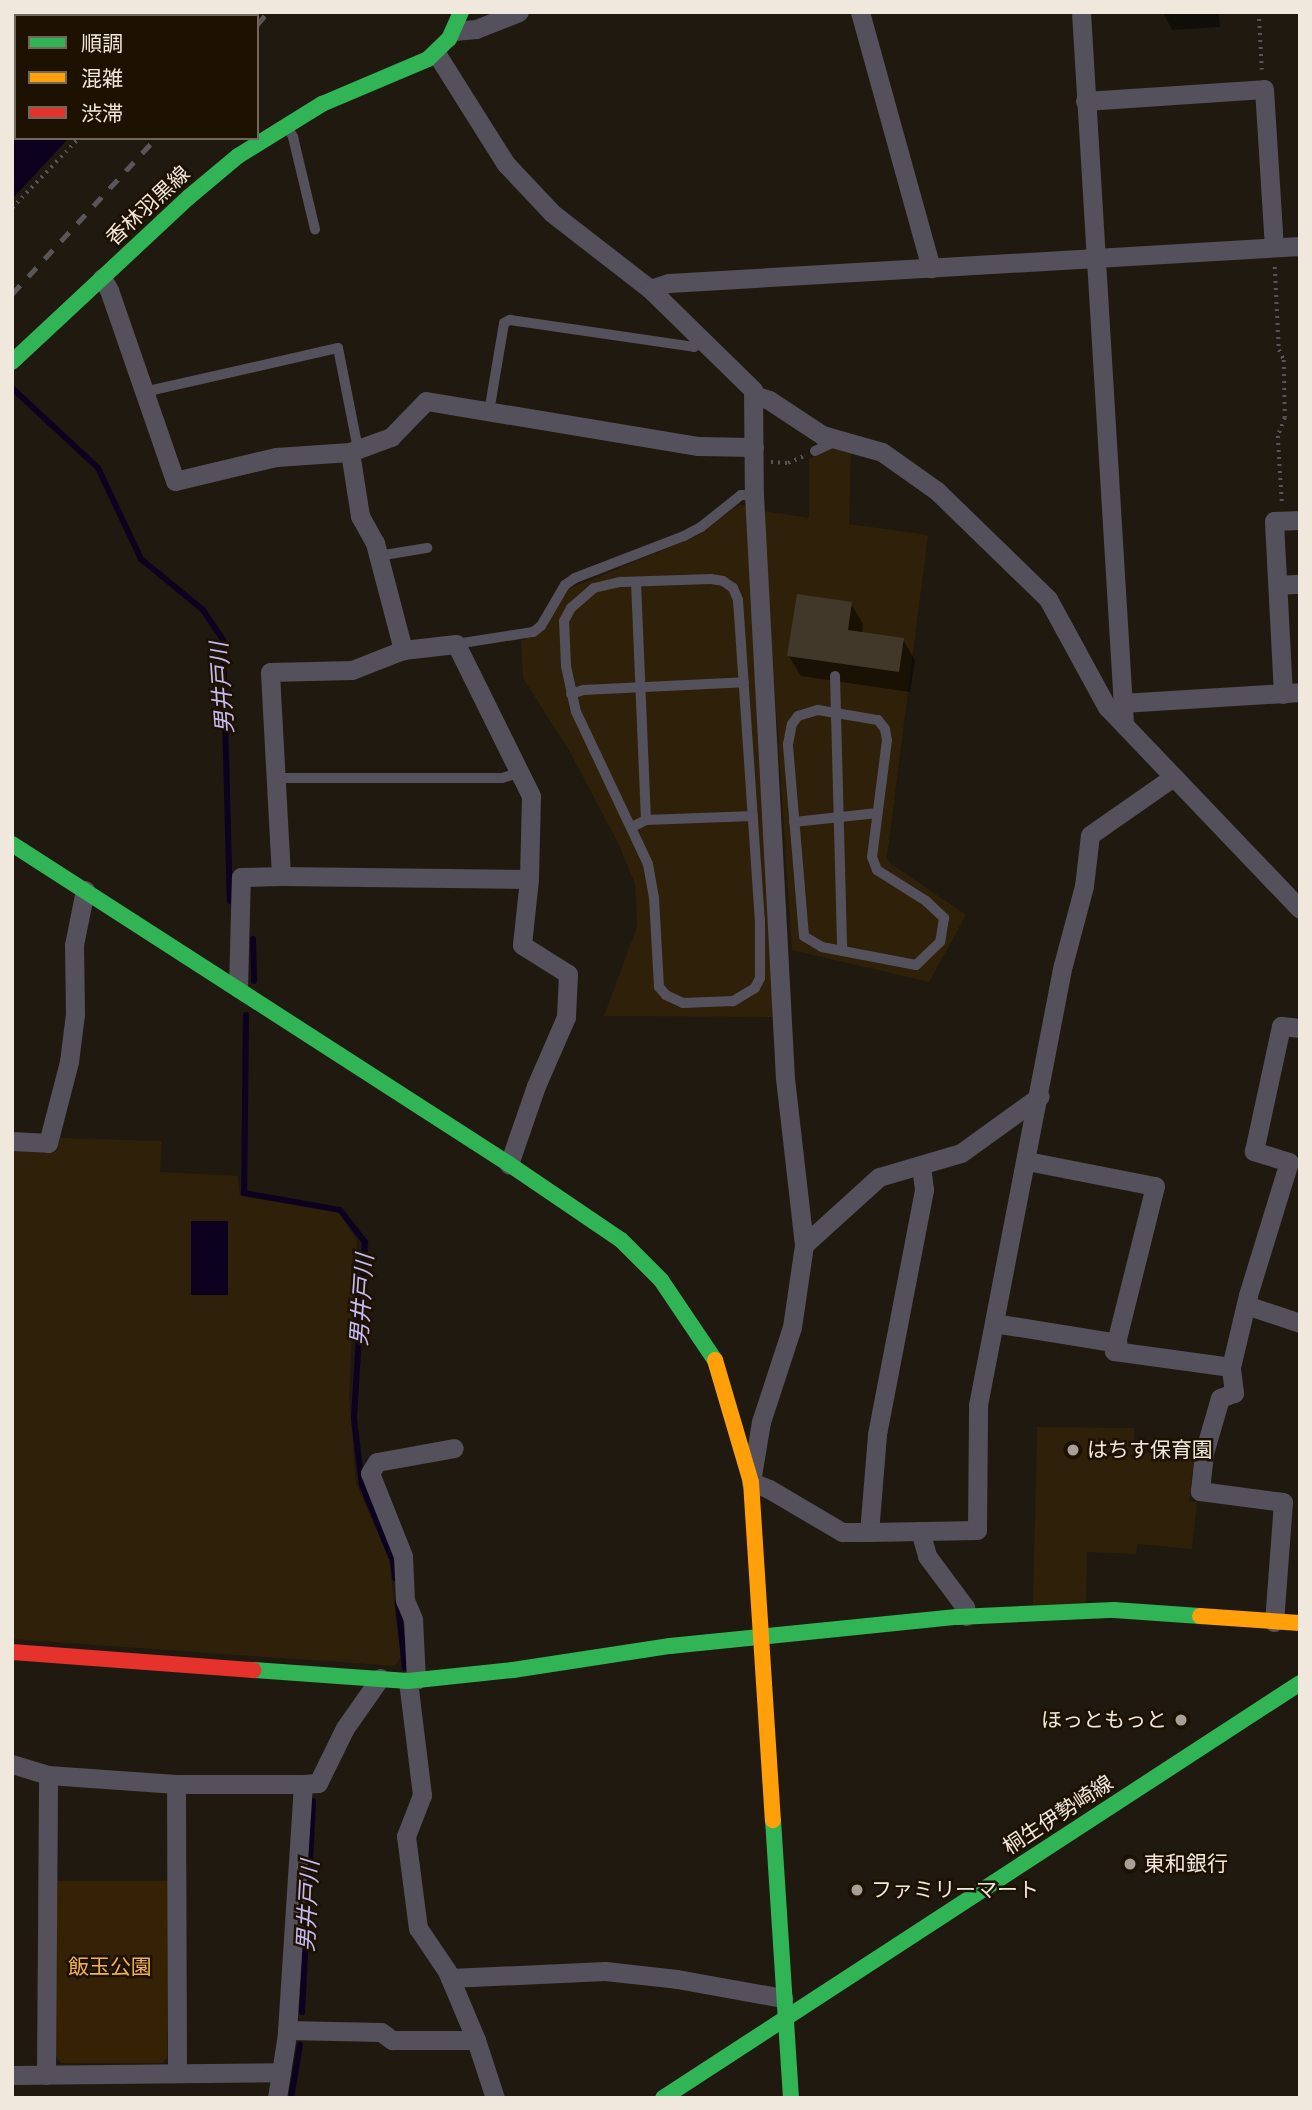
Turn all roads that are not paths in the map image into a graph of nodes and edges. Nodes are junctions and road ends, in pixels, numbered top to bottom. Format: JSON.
{"nodes":[{"id":1,"x":461,"y":12,"type":"edge"},
{"id":2,"x":519,"y":12,"type":"edge"},
{"id":3,"x":860,"y":12,"type":"edge"},
{"id":4,"x":1081,"y":12,"type":"edge"},
{"id":5,"x":454,"y":32,"type":"junction"},
{"id":6,"x":436,"y":53,"type":"junction"},
{"id":7,"x":1085,"y":101,"type":"junction"},
{"id":8,"x":286,"y":124,"type":"junction"},
{"id":9,"x":315,"y":229,"type":"dead end"},
{"id":10,"x":1300,"y":246,"type":"edge"},
{"id":11,"x":1273,"y":247,"type":"junction"},
{"id":12,"x":1096,"y":260,"type":"junction"},
{"id":13,"x":930,"y":268,"type":"junction"},
{"id":14,"x":102,"y":278,"type":"junction"},
{"id":15,"x":650,"y":289,"type":"junction"},
{"id":16,"x":703,"y":340,"type":"junction"},
{"id":17,"x":12,"y":362,"type":"edge"},
{"id":18,"x":144,"y":392,"type":"junction"},
{"id":19,"x":754,"y":395,"type":"junction"},
{"id":20,"x":489,"y":414,"type":"junction"},
{"id":21,"x":836,"y":441,"type":"junction"},
{"id":22,"x":354,"y":451,"type":"junction"},
{"id":23,"x":815,"y":451,"type":"road end"},
{"id":24,"x":758,"y":454,"type":"junction"},
{"id":25,"x":754,"y":495,"type":"junction"},
{"id":26,"x":1292,"y":520,"type":"edge"},
{"id":27,"x":427,"y":548,"type":"dead end"},
{"id":28,"x":378,"y":556,"type":"junction"},
{"id":29,"x":636,"y":582,"type":"junction"},
{"id":30,"x":1300,"y":584,"type":"edge"},
{"id":31,"x":1278,"y":585,"type":"junction"},
{"id":32,"x":456,"y":644,"type":"junction"},
{"id":33,"x":403,"y":650,"type":"junction"},
{"id":34,"x":835,"y":676,"type":"dead end"},
{"id":35,"x":744,"y":682,"type":"junction"},
{"id":36,"x":640,"y":688,"type":"junction"},
{"id":37,"x":1291,"y":693,"type":"edge"},
{"id":38,"x":571,"y":694,"type":"junction"},
{"id":39,"x":1122,"y":703,"type":"junction"},
{"id":40,"x":834,"y":713,"type":"junction"},
{"id":41,"x":1124,"y":723,"type":"junction"},
{"id":42,"x":518,"y":772,"type":"junction"},
{"id":43,"x":1173,"y":777,"type":"junction"},
{"id":44,"x":277,"y":778,"type":"junction"},
{"id":45,"x":878,"y":813,"type":"junction"},
{"id":46,"x":753,"y":816,"type":"junction"},
{"id":47,"x":838,"y":817,"type":"junction"},
{"id":48,"x":646,"y":820,"type":"junction"},
{"id":49,"x":794,"y":822,"type":"junction"},
{"id":50,"x":632,"y":827,"type":"junction"},
{"id":51,"x":12,"y":844,"type":"edge"},
{"id":52,"x":281,"y":876,"type":"junction"},
{"id":53,"x":529,"y":879,"type":"junction"},
{"id":54,"x":85,"y":890,"type":"junction"},
{"id":55,"x":1300,"y":909,"type":"edge"},
{"id":56,"x":842,"y":951,"type":"junction"},
{"id":57,"x":238,"y":988,"type":"junction"},
{"id":58,"x":1300,"y":1028,"type":"edge"},
{"id":59,"x":1040,"y":1096,"type":"junction"},
{"id":60,"x":12,"y":1141,"type":"edge"},
{"id":61,"x":1027,"y":1161,"type":"junction"},
{"id":62,"x":509,"y":1164,"type":"junction"},
{"id":63,"x":921,"y":1165,"type":"junction"},
{"id":64,"x":804,"y":1245,"type":"junction"},
{"id":65,"x":1246,"y":1305,"type":"junction"},
{"id":66,"x":1300,"y":1323,"type":"edge"},
{"id":67,"x":994,"y":1324,"type":"junction"},
{"id":68,"x":1116,"y":1343,"type":"junction"},
{"id":69,"x":1231,"y":1367,"type":"junction"},
{"id":70,"x":454,"y":1448,"type":"dead end"},
{"id":71,"x":751,"y":1482,"type":"junction"},
{"id":72,"x":920,"y":1531,"type":"junction"},
{"id":73,"x":869,"y":1532,"type":"junction"},
{"id":74,"x":966,"y":1616,"type":"junction"},
{"id":75,"x":1274,"y":1622,"type":"junction"},
{"id":76,"x":1300,"y":1623,"type":"edge"},
{"id":77,"x":762,"y":1637,"type":"junction"},
{"id":78,"x":12,"y":1652,"type":"edge"},
{"id":79,"x":380,"y":1678,"type":"junction"},
{"id":80,"x":412,"y":1680,"type":"junction"},
{"id":81,"x":1300,"y":1683,"type":"edge"},
{"id":82,"x":12,"y":1764,"type":"edge"},
{"id":83,"x":48,"y":1775,"type":"junction"},
{"id":84,"x":176,"y":1784,"type":"junction"},
{"id":85,"x":303,"y":1784,"type":"junction"},
{"id":86,"x":450,"y":1978,"type":"junction"},
{"id":87,"x":783,"y":1998,"type":"junction"},
{"id":88,"x":785,"y":2018,"type":"junction"},
{"id":89,"x":287,"y":2030,"type":"junction"},
{"id":90,"x":476,"y":2040,"type":"junction"},
{"id":91,"x":281,"y":2072,"type":"junction"},
{"id":92,"x":177,"y":2073,"type":"junction"},
{"id":93,"x":12,"y":2075,"type":"edge"},
{"id":94,"x":46,"y":2075,"type":"junction"},
{"id":95,"x":277,"y":2098,"type":"edge"},
{"id":96,"x":495,"y":2098,"type":"edge"},
{"id":97,"x":663,"y":2098,"type":"edge"},
{"id":98,"x":791,"y":2098,"type":"edge"}],
"edges":[{"from":1,"to":5,"type":"street","name":"香林羽黒線"},
{"from":2,"to":5,"type":"street"},
{"from":3,"to":13,"type":"street"},
{"from":4,"to":7,"type":"street"},
{"from":5,"to":6,"type":"street","name":"香林羽黒線"},
{"from":6,"to":8,"type":"street","name":"香林羽黒線"},
{"from":6,"to":15,"type":"street"},
{"from":7,"to":11,"type":"street"},
{"from":7,"to":12,"type":"street"},
{"from":8,"to":9,"type":"lane"},
{"from":8,"to":14,"type":"street","name":"香林羽黒線"},
{"from":10,"to":11,"type":"street"},
{"from":11,"to":12,"type":"street"},
{"from":12,"to":13,"type":"street"},
{"from":12,"to":39,"type":"street"},
{"from":13,"to":15,"type":"street"},
{"from":14,"to":17,"type":"street","name":"香林羽黒線"},
{"from":14,"to":18,"type":"street"},
{"from":15,"to":16,"type":"street"},
{"from":16,"to":19,"type":"street"},
{"from":16,"to":20,"type":"lane"},
{"from":18,"to":22,"type":"street"},
{"from":18,"to":22,"type":"lane"},
{"from":19,"to":21,"type":"street"},
{"from":19,"to":24,"type":"street"},
{"from":20,"to":22,"type":"street"},
{"from":20,"to":24,"type":"street"},
{"from":21,"to":23,"type":"lane"},
{"from":21,"to":41,"type":"street"},
{"from":22,"to":28,"type":"street"},
{"from":24,"to":25,"type":"street"},
{"from":25,"to":32,"type":"lane"},
{"from":25,"to":64,"type":"street"},
{"from":26,"to":31,"type":"street"},
{"from":27,"to":28,"type":"lane"},
{"from":28,"to":33,"type":"street"},
{"from":29,"to":35,"type":"lane"},
{"from":29,"to":36,"type":"lane"},
{"from":29,"to":38,"type":"lane"},
{"from":30,"to":31,"type":"street"},
{"from":31,"to":37,"type":"street"},
{"from":32,"to":33,"type":"street"},
{"from":32,"to":42,"type":"street"},
{"from":33,"to":44,"type":"street"},
{"from":34,"to":40,"type":"lane"},
{"from":35,"to":36,"type":"lane"},
{"from":35,"to":46,"type":"lane"},
{"from":36,"to":38,"type":"lane"},
{"from":36,"to":48,"type":"lane"},
{"from":37,"to":39,"type":"street"},
{"from":38,"to":50,"type":"lane"},
{"from":39,"to":41,"type":"street"},
{"from":40,"to":45,"type":"lane"},
{"from":40,"to":47,"type":"lane"},
{"from":40,"to":49,"type":"lane"},
{"from":41,"to":43,"type":"street"},
{"from":42,"to":44,"type":"lane"},
{"from":42,"to":53,"type":"street"},
{"from":43,"to":55,"type":"street"},
{"from":43,"to":59,"type":"street"},
{"from":44,"to":52,"type":"street"},
{"from":45,"to":47,"type":"lane"},
{"from":45,"to":56,"type":"lane"},
{"from":46,"to":48,"type":"lane"},
{"from":46,"to":50,"type":"lane"},
{"from":47,"to":49,"type":"lane"},
{"from":47,"to":56,"type":"lane"},
{"from":48,"to":50,"type":"lane"},
{"from":49,"to":56,"type":"lane"},
{"from":51,"to":54,"type":"street"},
{"from":52,"to":53,"type":"street"},
{"from":52,"to":57,"type":"street"},
{"from":53,"to":62,"type":"street"},
{"from":54,"to":57,"type":"street"},
{"from":54,"to":60,"type":"street"},
{"from":57,"to":62,"type":"street"},
{"from":58,"to":65,"type":"street"},
{"from":59,"to":61,"type":"street"},
{"from":59,"to":63,"type":"street"},
{"from":61,"to":67,"type":"street"},
{"from":61,"to":68,"type":"street"},
{"from":62,"to":71,"type":"street"},
{"from":63,"to":64,"type":"street"},
{"from":63,"to":73,"type":"street"},
{"from":64,"to":71,"type":"street"},
{"from":65,"to":66,"type":"street"},
{"from":65,"to":69,"type":"street"},
{"from":67,"to":68,"type":"street"},
{"from":67,"to":72,"type":"street"},
{"from":68,"to":69,"type":"street"},
{"from":69,"to":75,"type":"street"},
{"from":70,"to":80,"type":"street"},
{"from":71,"to":73,"type":"street"},
{"from":71,"to":77,"type":"street"},
{"from":72,"to":73,"type":"street"},
{"from":72,"to":74,"type":"street"},
{"from":74,"to":75,"type":"street"},
{"from":74,"to":77,"type":"street"},
{"from":75,"to":76,"type":"street"},
{"from":77,"to":80,"type":"street"},
{"from":77,"to":87,"type":"street"},
{"from":78,"to":79,"type":"street"},
{"from":79,"to":80,"type":"street"},
{"from":79,"to":85,"type":"street"},
{"from":80,"to":86,"type":"street"},
{"from":81,"to":88,"type":"street","name":"桐生伊勢崎線"},
{"from":82,"to":83,"type":"street"},
{"from":83,"to":84,"type":"street"},
{"from":83,"to":94,"type":"street"},
{"from":84,"to":85,"type":"street"},
{"from":84,"to":92,"type":"street"},
{"from":85,"to":89,"type":"street"},
{"from":86,"to":87,"type":"street"},
{"from":86,"to":90,"type":"street"},
{"from":87,"to":88,"type":"street"},
{"from":88,"to":97,"type":"street","name":"桐生伊勢崎線"},
{"from":88,"to":98,"type":"street"},
{"from":89,"to":90,"type":"street"},
{"from":89,"to":91,"type":"street"},
{"from":90,"to":96,"type":"street"},
{"from":91,"to":92,"type":"street"},
{"from":91,"to":95,"type":"street"},
{"from":92,"to":94,"type":"street"},
{"from":93,"to":94,"type":"street"}]}
